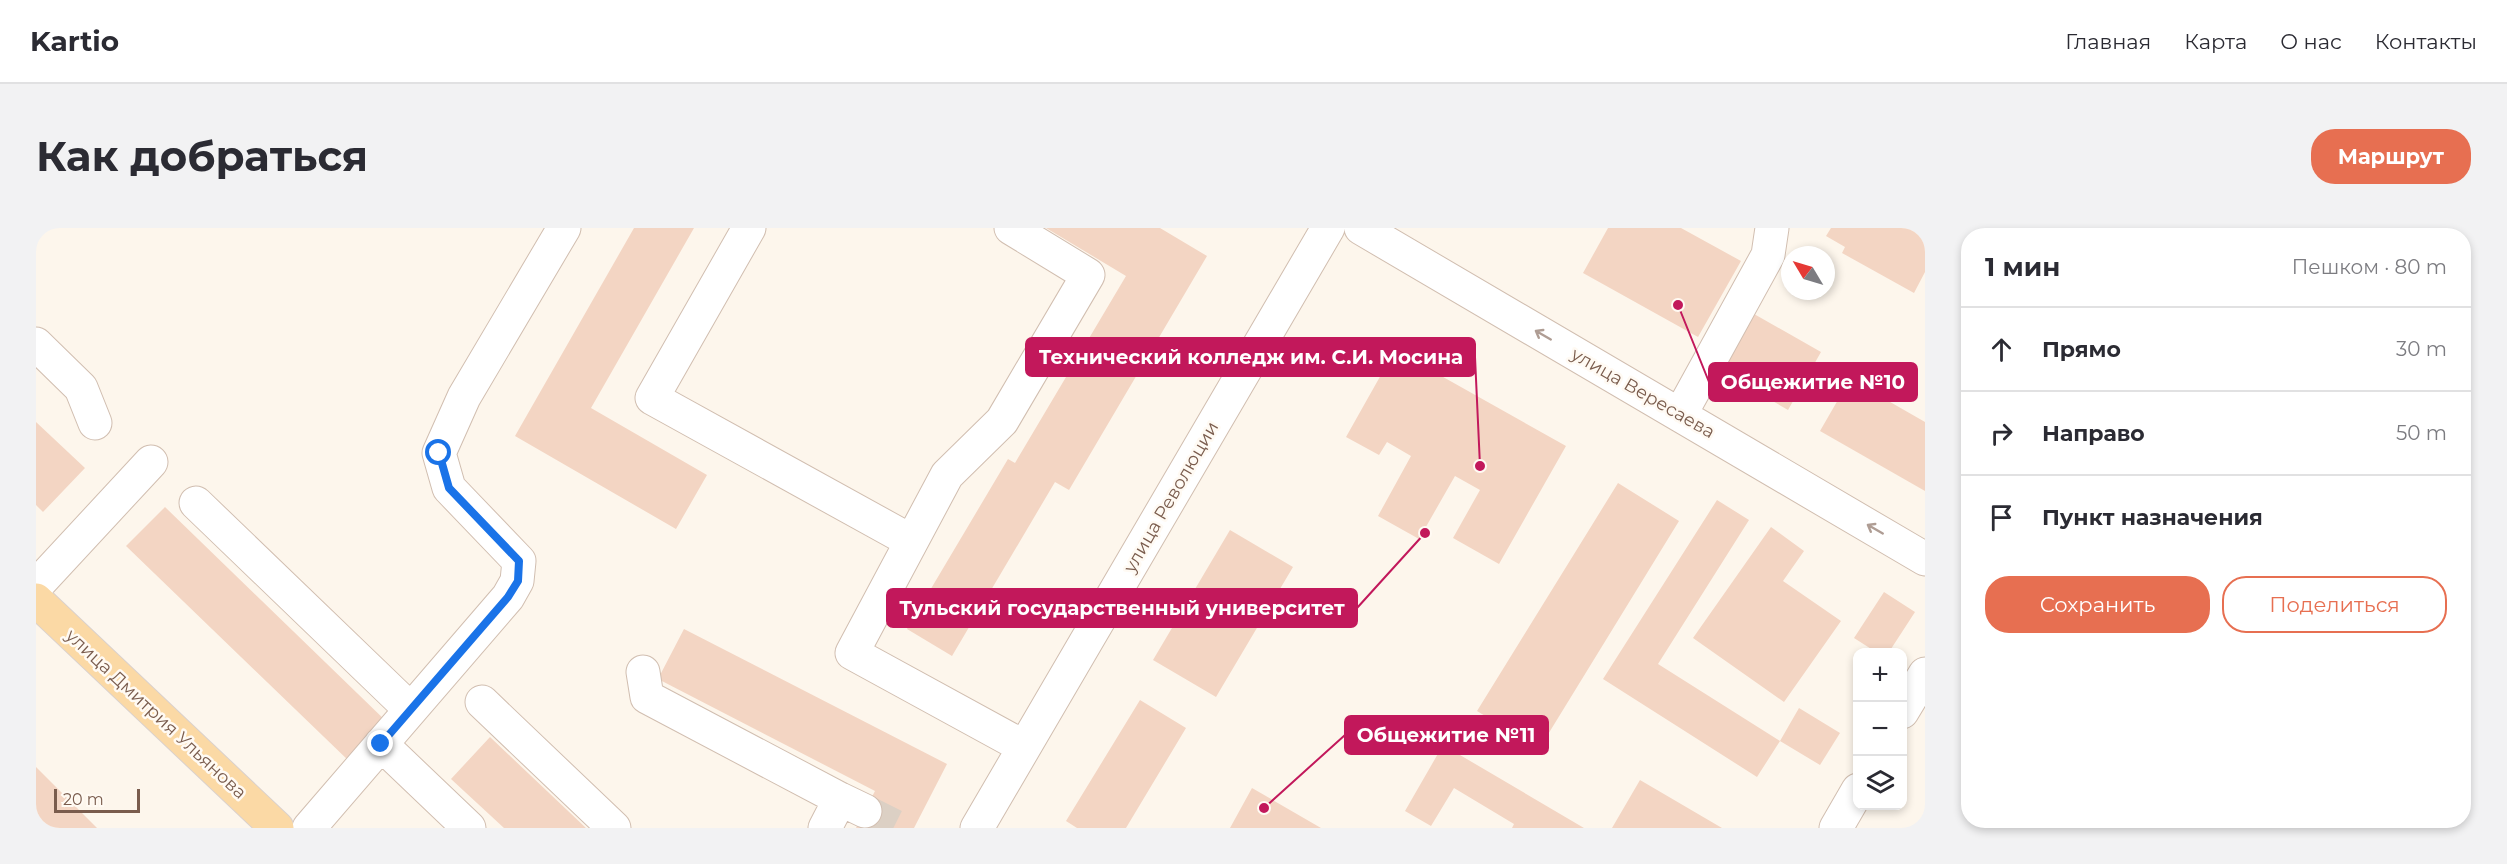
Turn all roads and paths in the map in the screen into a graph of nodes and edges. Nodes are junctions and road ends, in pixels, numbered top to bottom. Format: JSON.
{"nodes":[{"id":1,"x":564,"y":228,"type":"edge"},
{"id":2,"x":750,"y":228,"type":"edge"},
{"id":3,"x":1011,"y":228,"type":"edge"},
{"id":4,"x":1328,"y":228,"type":"edge"},
{"id":5,"x":1360,"y":228,"type":"edge"},
{"id":6,"x":1772,"y":228,"type":"edge"},
{"id":7,"x":36,"y":344,"type":"edge"},
{"id":8,"x":1680,"y":415,"type":"junction"},
{"id":9,"x":95,"y":423,"type":"dead end"},
{"id":10,"x":151,"y":462,"type":"dead end"},
{"id":11,"x":196,"y":503,"type":"dead end"},
{"id":12,"x":911,"y":541,"type":"junction"},
{"id":13,"x":1925,"y":559,"type":"edge"},
{"id":14,"x":36,"y":586,"type":"edge"},
{"id":15,"x":36,"y":600,"type":"edge"},
{"id":16,"x":643,"y":672,"type":"dead end"},
{"id":17,"x":1925,"y":674,"type":"edge"},
{"id":18,"x":482,"y":702,"type":"dead end"},
{"id":19,"x":1907,"y":704,"type":"edge"},
{"id":20,"x":410,"y":709,"type":"junction"},
{"id":21,"x":381,"y":744,"type":"junction"},
{"id":22,"x":1024,"y":747,"type":"junction"},
{"id":23,"x":1853,"y":797,"type":"edge"},
{"id":24,"x":277,"y":828,"type":"edge"},
{"id":25,"x":309,"y":828,"type":"edge"},
{"id":26,"x":469,"y":828,"type":"edge"},
{"id":27,"x":614,"y":828,"type":"edge"},
{"id":28,"x":825,"y":828,"type":"edge"},
{"id":29,"x":976,"y":828,"type":"edge"},
{"id":30,"x":1836,"y":828,"type":"edge"}],
"edges":[{"from":1,"to":20,"type":"street"},
{"from":2,"to":12,"type":"street"},
{"from":3,"to":12,"type":"street"},
{"from":4,"to":22,"type":"street","name":"улица Революции"},
{"from":8,"to":5,"type":"street","name":"улица Вересаева","one_way":true},
{"from":6,"to":8,"type":"street"},
{"from":7,"to":9,"type":"street"},
{"from":13,"to":8,"type":"street","name":"улица Вересаева","one_way":true},
{"from":10,"to":14,"type":"street"},
{"from":11,"to":20,"type":"street"},
{"from":12,"to":22,"type":"street"},
{"from":15,"to":24,"type":"main road","name":"улица Дмитрия Ульянова"},
{"from":16,"to":28,"type":"street"},
{"from":17,"to":19,"type":"street"},
{"from":18,"to":27,"type":"street"},
{"from":20,"to":21,"type":"street"},
{"from":21,"to":25,"type":"street"},
{"from":21,"to":26,"type":"street"},
{"from":22,"to":29,"type":"street","name":"улица Революции"},
{"from":23,"to":30,"type":"street"}]}
